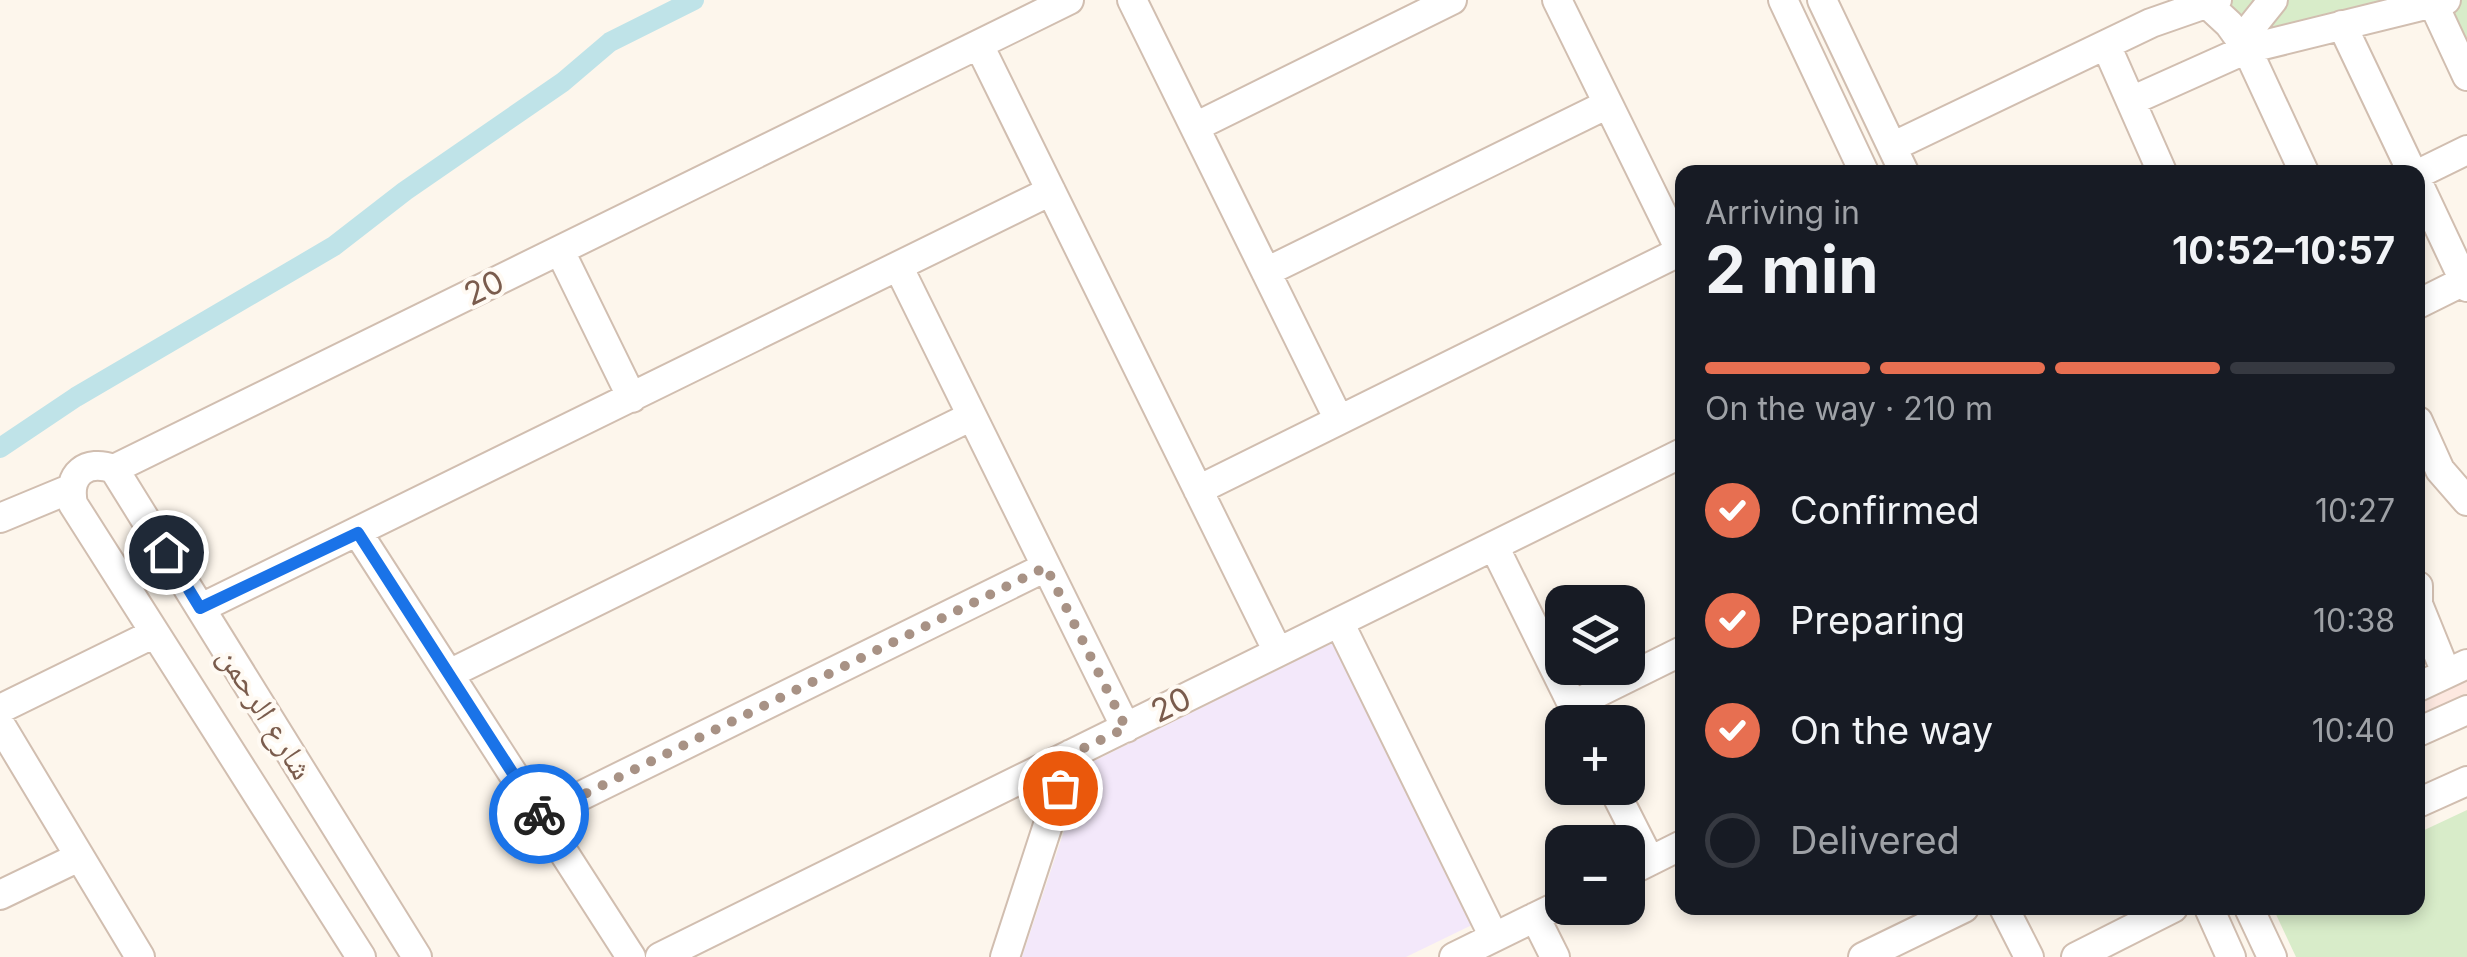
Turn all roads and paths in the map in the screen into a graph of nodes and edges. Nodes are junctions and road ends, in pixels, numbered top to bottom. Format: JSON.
{"nodes":[{"id":1,"x":1069,"y":0,"type":"edge"},
{"id":2,"x":1132,"y":0,"type":"edge"},
{"id":3,"x":1452,"y":0,"type":"edge"},
{"id":4,"x":1557,"y":0,"type":"edge"},
{"id":5,"x":1783,"y":0,"type":"edge"},
{"id":6,"x":1822,"y":0,"type":"edge"},
{"id":7,"x":2273,"y":0,"type":"edge"},
{"id":8,"x":2208,"y":1,"type":"edge"},
{"id":9,"x":2440,"y":2,"type":"edge"},
{"id":10,"x":2342,"y":26,"type":"junction"},
{"id":11,"x":979,"y":44,"type":"junction"},
{"id":12,"x":2106,"y":45,"type":"junction"},
{"id":13,"x":2247,"y":49,"type":"junction"},
{"id":14,"x":2467,"y":76,"type":"edge"},
{"id":15,"x":2131,"y":101,"type":"junction"},
{"id":16,"x":1608,"y":104,"type":"junction"},
{"id":17,"x":1195,"y":127,"type":"junction"},
{"id":18,"x":1892,"y":147,"type":"junction"},
{"id":19,"x":2467,"y":150,"type":"edge"},
{"id":20,"x":1861,"y":165,"type":"edge"},
{"id":21,"x":1901,"y":165,"type":"edge"},
{"id":22,"x":2159,"y":165,"type":"edge"},
{"id":23,"x":2301,"y":165,"type":"edge"},
{"id":24,"x":2411,"y":165,"type":"edge"},
{"id":25,"x":2425,"y":169,"type":"edge"},
{"id":26,"x":1051,"y":191,"type":"junction"},
{"id":27,"x":2425,"y":199,"type":"edge"},
{"id":28,"x":1675,"y":239,"type":"edge"},
{"id":29,"x":560,"y":251,"type":"junction"},
{"id":30,"x":1675,"y":256,"type":"edge"},
{"id":31,"x":898,"y":266,"type":"junction"},
{"id":32,"x":1266,"y":272,"type":"junction"},
{"id":33,"x":2466,"y":284,"type":"edge"},
{"id":34,"x":2425,"y":301,"type":"edge"},
{"id":35,"x":632,"y":398,"type":"junction"},
{"id":36,"x":972,"y":416,"type":"junction"},
{"id":37,"x":1339,"y":420,"type":"junction"},
{"id":38,"x":2425,"y":437,"type":"edge"},
{"id":39,"x":1675,"y":456,"type":"edge"},
{"id":40,"x":114,"y":469,"type":"junction"},
{"id":41,"x":1198,"y":490,"type":"junction"},
{"id":42,"x":71,"y":497,"type":"junction"},
{"id":43,"x":2467,"y":501,"type":"edge"},
{"id":44,"x":0,"y":518,"type":"edge"},
{"id":45,"x":358,"y":533,"type":"junction"},
{"id":46,"x":1494,"y":546,"type":"junction"},
{"id":47,"x":1046,"y":567,"type":"junction"},
{"id":48,"x":200,"y":608,"type":"junction"},
{"id":49,"x":2425,"y":616,"type":"edge"},
{"id":50,"x":1339,"y":622,"type":"junction"},
{"id":51,"x":155,"y":633,"type":"junction"},
{"id":52,"x":1278,"y":652,"type":"junction"},
{"id":53,"x":1675,"y":655,"type":"edge"},
{"id":54,"x":2456,"y":668,"type":"edge"},
{"id":55,"x":451,"y":673,"type":"junction"},
{"id":56,"x":2425,"y":684,"type":"edge"},
{"id":57,"x":1573,"y":705,"type":"edge"},
{"id":58,"x":1592,"y":705,"type":"edge"},
{"id":59,"x":0,"y":709,"type":"edge"},
{"id":60,"x":2467,"y":710,"type":"edge"},
{"id":61,"x":0,"y":724,"type":"edge"},
{"id":62,"x":1126,"y":728,"type":"junction"},
{"id":63,"x":2425,"y":729,"type":"edge"},
{"id":64,"x":1071,"y":754,"type":"junction"},
{"id":65,"x":2467,"y":781,"type":"edge"},
{"id":66,"x":2425,"y":801,"type":"edge"},
{"id":67,"x":540,"y":816,"type":"junction"},
{"id":68,"x":1675,"y":848,"type":"edge"},
{"id":69,"x":79,"y":857,"type":"junction"},
{"id":70,"x":1645,"y":862,"type":"edge"},
{"id":71,"x":0,"y":896,"type":"edge"},
{"id":72,"x":1545,"y":912,"type":"edge"},
{"id":73,"x":1950,"y":915,"type":"edge"},
{"id":74,"x":2007,"y":915,"type":"edge"},
{"id":75,"x":2160,"y":915,"type":"edge"},
{"id":76,"x":2212,"y":915,"type":"edge"},
{"id":77,"x":2252,"y":915,"type":"edge"},
{"id":78,"x":1535,"y":917,"type":"junction"},
{"id":79,"x":1494,"y":937,"type":"junction"},
{"id":80,"x":140,"y":957,"type":"edge"},
{"id":81,"x":361,"y":957,"type":"edge"},
{"id":82,"x":417,"y":957,"type":"edge"},
{"id":83,"x":631,"y":957,"type":"edge"},
{"id":84,"x":660,"y":957,"type":"edge"},
{"id":85,"x":1006,"y":957,"type":"edge"},
{"id":86,"x":1454,"y":957,"type":"edge"},
{"id":87,"x":1555,"y":957,"type":"edge"},
{"id":88,"x":1863,"y":957,"type":"edge"},
{"id":89,"x":2028,"y":957,"type":"edge"},
{"id":90,"x":2076,"y":957,"type":"edge"},
{"id":91,"x":2232,"y":957,"type":"edge"},
{"id":92,"x":2272,"y":957,"type":"edge"}],
"edges":[{"from":1,"to":11,"type":"street","name":"20"},
{"from":2,"to":17,"type":"street"},
{"from":3,"to":17,"type":"street"},
{"from":4,"to":16,"type":"street"},
{"from":5,"to":20,"type":"street"},
{"from":6,"to":18,"type":"street"},
{"from":7,"to":13,"type":"street"},
{"from":8,"to":12,"type":"street"},
{"from":8,"to":13,"type":"street"},
{"from":9,"to":10,"type":"street"},
{"from":9,"to":14,"type":"street"},
{"from":10,"to":13,"type":"street"},
{"from":10,"to":24,"type":"street"},
{"from":11,"to":26,"type":"street"},
{"from":11,"to":29,"type":"street","name":"20"},
{"from":12,"to":15,"type":"street"},
{"from":12,"to":18,"type":"street"},
{"from":13,"to":15,"type":"street"},
{"from":13,"to":23,"type":"street"},
{"from":15,"to":22,"type":"street"},
{"from":16,"to":28,"type":"street"},
{"from":16,"to":32,"type":"street"},
{"from":17,"to":32,"type":"street"},
{"from":18,"to":21,"type":"street"},
{"from":19,"to":25,"type":"street"},
{"from":26,"to":31,"type":"street"},
{"from":26,"to":41,"type":"street"},
{"from":27,"to":33,"type":"street"},
{"from":29,"to":35,"type":"street"},
{"from":29,"to":40,"type":"street","name":"20"},
{"from":30,"to":37,"type":"street"},
{"from":31,"to":35,"type":"street"},
{"from":31,"to":36,"type":"street"},
{"from":32,"to":37,"type":"street"},
{"from":33,"to":34,"type":"street"},
{"from":35,"to":45,"type":"street"},
{"from":36,"to":47,"type":"street"},
{"from":36,"to":55,"type":"street"},
{"from":37,"to":41,"type":"street"},
{"from":38,"to":43,"type":"street"},
{"from":39,"to":46,"type":"street","name":"20"},
{"from":40,"to":42,"type":"street","name":"20"},
{"from":40,"to":48,"type":"street","name":"شارع الرحمن"},
{"from":41,"to":52,"type":"street"},
{"from":42,"to":44,"type":"street"},
{"from":42,"to":51,"type":"street","name":"شارع الرحمن"},
{"from":45,"to":48,"type":"street"},
{"from":45,"to":55,"type":"street"},
{"from":46,"to":50,"type":"street","name":"20"},
{"from":46,"to":57,"type":"street"},
{"from":47,"to":62,"type":"street"},
{"from":47,"to":67,"type":"street"},
{"from":48,"to":82,"type":"street","name":"شارع الرحمن"},
{"from":49,"to":54,"type":"street"},
{"from":50,"to":52,"type":"street","name":"20"},
{"from":50,"to":79,"type":"street"},
{"from":51,"to":59,"type":"street"},
{"from":51,"to":81,"type":"street","name":"شارع الرحمن"},
{"from":52,"to":62,"type":"street","name":"20"},
{"from":53,"to":58,"type":"street"},
{"from":54,"to":56,"type":"street"},
{"from":55,"to":67,"type":"street"},
{"from":60,"to":63,"type":"street"},
{"from":61,"to":69,"type":"street"},
{"from":62,"to":64,"type":"street","name":"20"},
{"from":64,"to":84,"type":"street","name":"20"},
{"from":64,"to":85,"type":"street"},
{"from":65,"to":66,"type":"street"},
{"from":67,"to":83,"type":"street"},
{"from":68,"to":70,"type":"street"},
{"from":69,"to":71,"type":"street"},
{"from":69,"to":80,"type":"street"},
{"from":72,"to":78,"type":"street"},
{"from":73,"to":88,"type":"street"},
{"from":74,"to":89,"type":"street"},
{"from":75,"to":90,"type":"street"},
{"from":76,"to":91,"type":"street"},
{"from":77,"to":92,"type":"street"},
{"from":78,"to":79,"type":"street"},
{"from":78,"to":87,"type":"street"},
{"from":79,"to":86,"type":"street"}]}
